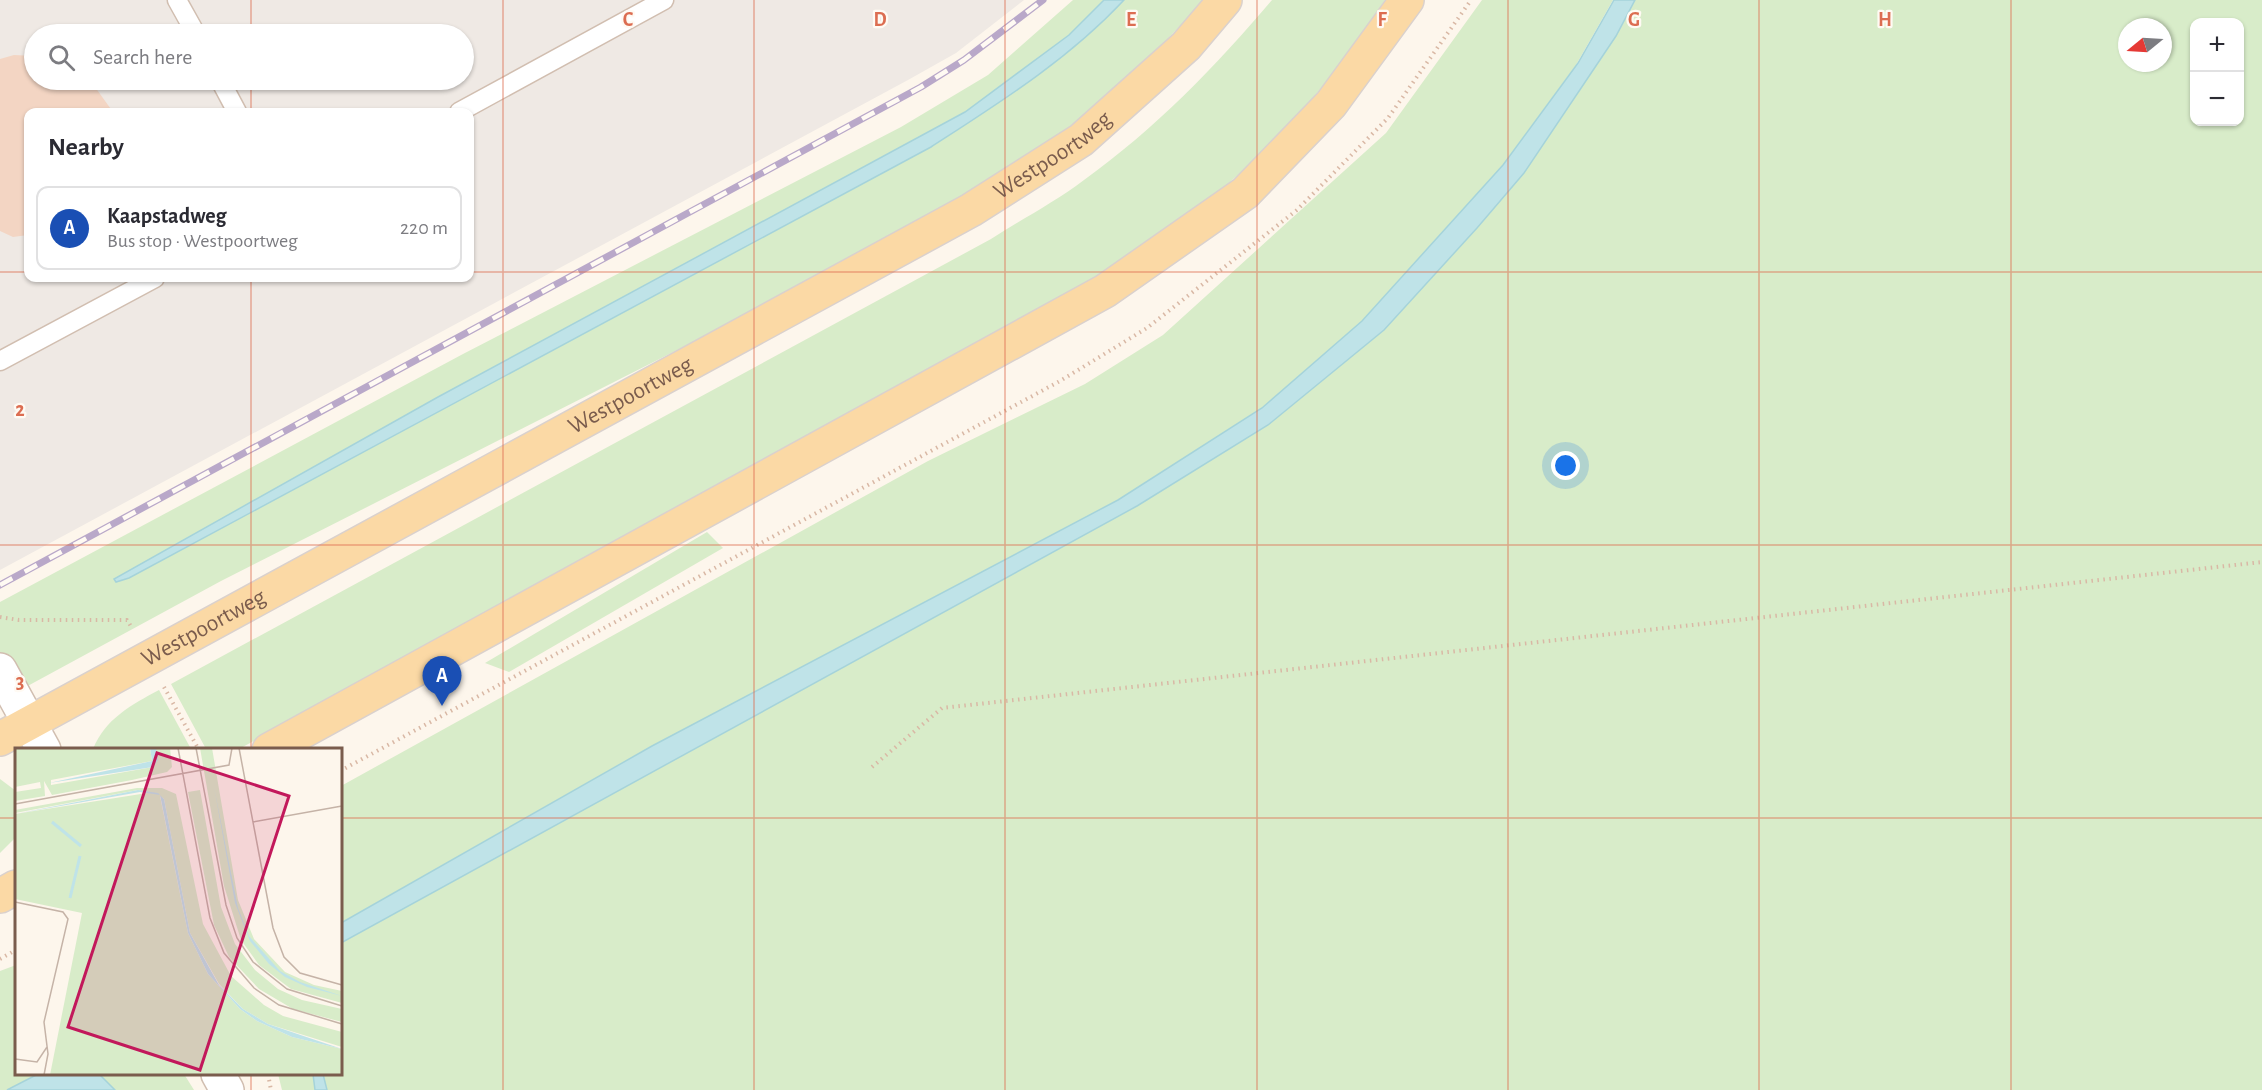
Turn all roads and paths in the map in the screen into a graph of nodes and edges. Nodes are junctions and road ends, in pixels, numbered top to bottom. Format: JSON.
{"nodes":[{"id":1,"x":177,"y":0,"type":"edge"},
{"id":2,"x":664,"y":0,"type":"edge"},
{"id":3,"x":1225,"y":0,"type":"edge"},
{"id":4,"x":1407,"y":0,"type":"edge"},
{"id":5,"x":190,"y":24,"type":"edge"},
{"id":6,"x":225,"y":90,"type":"edge"},
{"id":7,"x":235,"y":108,"type":"edge"},
{"id":8,"x":466,"y":108,"type":"edge"},
{"id":9,"x":148,"y":282,"type":"edge"},
{"id":10,"x":0,"y":361,"type":"edge"},
{"id":11,"x":2262,"y":562,"type":"edge"},
{"id":12,"x":0,"y":670,"type":"edge"},
{"id":13,"x":37,"y":736,"type":"edge"},
{"id":14,"x":0,"y":739,"type":"edge"},
{"id":15,"x":272,"y":748,"type":"edge"},
{"id":16,"x":872,"y":767,"type":"dead end"},
{"id":17,"x":15,"y":888,"type":"edge"},
{"id":18,"x":0,"y":896,"type":"edge"},
{"id":19,"x":15,"y":951,"type":"edge"},
{"id":20,"x":0,"y":959,"type":"edge"},
{"id":21,"x":219,"y":1075,"type":"edge"},
{"id":22,"x":268,"y":1075,"type":"edge"},
{"id":23,"x":227,"y":1090,"type":"edge"},
{"id":24,"x":272,"y":1090,"type":"edge"}],
"edges":[{"from":1,"to":5,"type":"lane"},
{"from":2,"to":8,"type":"lane"},
{"from":3,"to":13,"type":"main road","name":"Westpoortweg"},
{"from":4,"to":15,"type":"main road"},
{"from":6,"to":7,"type":"lane"},
{"from":9,"to":10,"type":"lane"},
{"from":11,"to":16,"type":"path"},
{"from":12,"to":13,"type":"street"},
{"from":13,"to":14,"type":"main road","name":"Westpoortweg"},
{"from":17,"to":18,"type":"main road"},
{"from":19,"to":20,"type":"path"},
{"from":21,"to":23,"type":"street"},
{"from":22,"to":24,"type":"path"}]}
